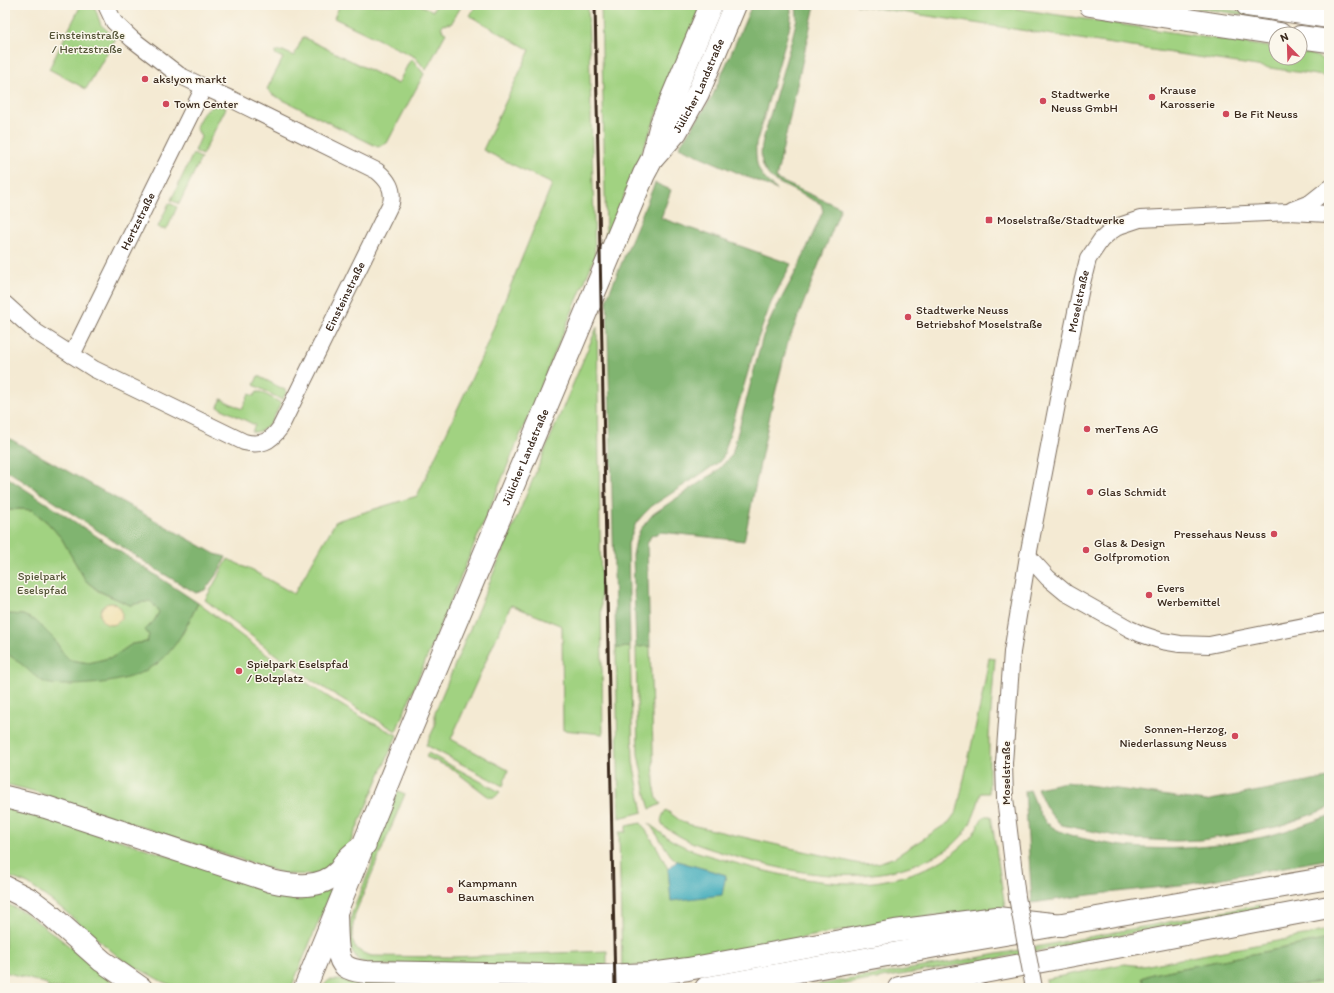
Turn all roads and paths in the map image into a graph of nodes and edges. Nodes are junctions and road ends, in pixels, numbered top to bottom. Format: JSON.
{"nodes":[{"id":1,"x":106,"y":5,"type":"edge"},
{"id":2,"x":712,"y":5,"type":"edge"},
{"id":3,"x":736,"y":5,"type":"edge"},
{"id":4,"x":1090,"y":5,"type":"edge"},
{"id":5,"x":1247,"y":5,"type":"edge"},
{"id":6,"x":1329,"y":17,"type":"edge"},
{"id":7,"x":1268,"y":32,"type":"edge"},
{"id":8,"x":1308,"y":38,"type":"edge"},
{"id":9,"x":1329,"y":41,"type":"edge"},
{"id":10,"x":204,"y":88,"type":"junction"},
{"id":11,"x":652,"y":159,"type":"junction"},
{"id":12,"x":1329,"y":188,"type":"edge"},
{"id":13,"x":1289,"y":212,"type":"junction"},
{"id":14,"x":1329,"y":214,"type":"edge"},
{"id":15,"x":5,"y":304,"type":"edge"},
{"id":16,"x":72,"y":355,"type":"junction"},
{"id":17,"x":1028,"y":556,"type":"junction"},
{"id":18,"x":1329,"y":621,"type":"edge"},
{"id":19,"x":5,"y":796,"type":"edge"},
{"id":20,"x":365,"y":844,"type":"junction"},
{"id":21,"x":1329,"y":878,"type":"edge"},
{"id":22,"x":5,"y":887,"type":"edge"},
{"id":23,"x":1329,"y":908,"type":"edge"},
{"id":24,"x":336,"y":915,"type":"junction"},
{"id":25,"x":1062,"y":925,"type":"junction"},
{"id":26,"x":1204,"y":930,"type":"junction"},
{"id":27,"x":824,"y":967,"type":"junction"},
{"id":28,"x":306,"y":986,"type":"edge"},
{"id":29,"x":141,"y":988,"type":"edge"},
{"id":30,"x":644,"y":988,"type":"edge"},
{"id":31,"x":706,"y":988,"type":"edge"},
{"id":32,"x":899,"y":988,"type":"edge"},
{"id":33,"x":973,"y":988,"type":"edge"},
{"id":34,"x":1034,"y":988,"type":"edge"}],
"edges":[{"from":1,"to":10,"type":"street","name":"Einsteinstraße"},
{"from":2,"to":11,"type":"main road","name":"Jülicher Landstraße"},
{"from":3,"to":11,"type":"main road","name":"Jülicher Landstraße"},
{"from":4,"to":7,"type":"main road"},
{"from":5,"to":6,"type":"main road"},
{"from":8,"to":9,"type":"main road"},
{"from":10,"to":16,"type":"street","name":"Hertzstraße"},
{"from":10,"to":16,"type":"street","name":"Einsteinstraße"},
{"from":11,"to":20,"type":"main road","name":"Jülicher Landstraße"},
{"from":12,"to":13,"type":"street","name":"Moselstraße"},
{"from":13,"to":14,"type":"street","name":"Moselstraße"},
{"from":13,"to":17,"type":"street","name":"Moselstraße"},
{"from":15,"to":16,"type":"street","name":"Einsteinstraße"},
{"from":17,"to":18,"type":"street"},
{"from":17,"to":34,"type":"street","name":"Moselstraße","bridge":true},
{"from":19,"to":20,"type":"main road"},
{"from":20,"to":24,"type":"main road","name":"Jülicher Landstraße"},
{"from":21,"to":25,"type":"main road"},
{"from":22,"to":29,"type":"main road"},
{"from":23,"to":26,"type":"main road"},
{"from":24,"to":25,"type":"main road"},
{"from":24,"to":28,"type":"main road","name":"Jülicher Landstraße"},
{"from":25,"to":27,"type":"main road"},
{"from":26,"to":32,"type":"main road"},
{"from":26,"to":33,"type":"main road"},
{"from":27,"to":30,"type":"main road"},
{"from":27,"to":31,"type":"main road"}]}
